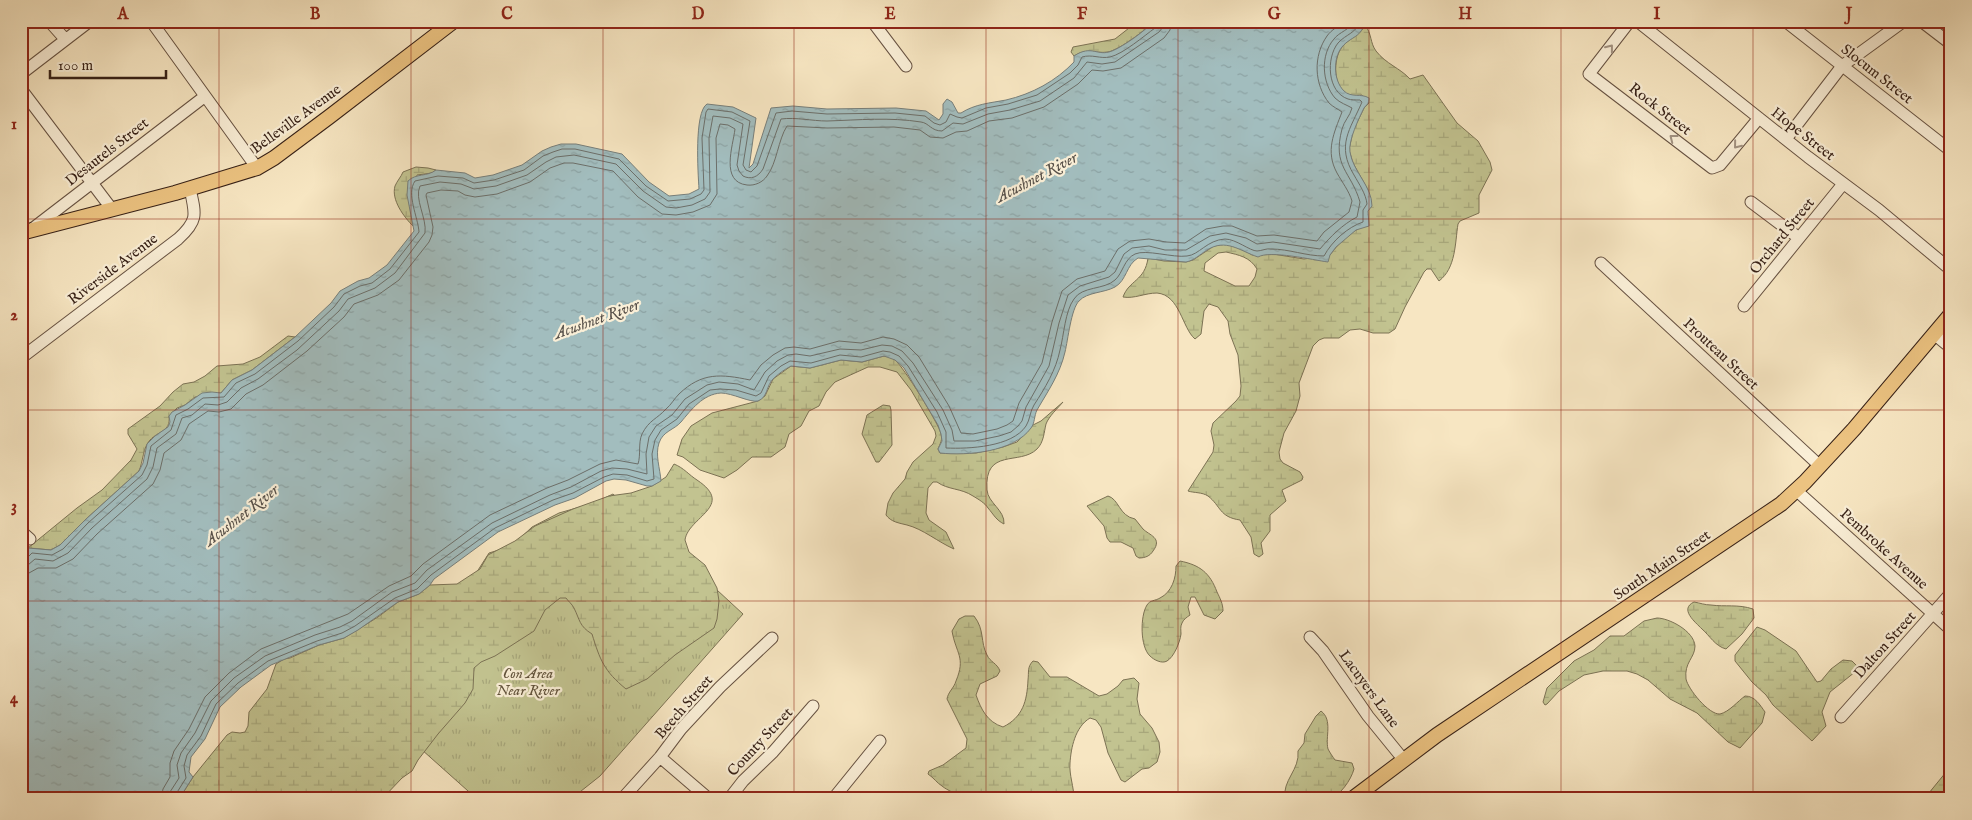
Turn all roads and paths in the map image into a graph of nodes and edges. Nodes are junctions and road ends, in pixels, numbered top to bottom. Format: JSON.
{"nodes":[{"id":1,"x":49,"y":21,"type":"edge"},
{"id":2,"x":90,"y":21,"type":"edge"},
{"id":3,"x":454,"y":21,"type":"edge"},
{"id":4,"x":872,"y":21,"type":"edge"},
{"id":5,"x":1630,"y":21,"type":"edge"},
{"id":6,"x":1637,"y":21,"type":"edge"},
{"id":7,"x":1785,"y":21,"type":"edge"},
{"id":8,"x":1904,"y":21,"type":"edge"},
{"id":9,"x":1921,"y":21,"type":"edge"},
{"id":10,"x":156,"y":23,"type":"edge"},
{"id":11,"x":65,"y":39,"type":"junction"},
{"id":12,"x":1951,"y":44,"type":"edge"},
{"id":13,"x":906,"y":66,"type":"dead end"},
{"id":14,"x":1842,"y":66,"type":"junction"},
{"id":15,"x":21,"y":74,"type":"edge"},
{"id":16,"x":21,"y":89,"type":"edge"},
{"id":17,"x":204,"y":97,"type":"junction"},
{"id":18,"x":1759,"y":118,"type":"junction"},
{"id":19,"x":1786,"y":139,"type":"junction"},
{"id":20,"x":1951,"y":151,"type":"edge"},
{"id":21,"x":257,"y":168,"type":"junction"},
{"id":22,"x":92,"y":183,"type":"junction"},
{"id":23,"x":1843,"y":184,"type":"junction"},
{"id":24,"x":190,"y":189,"type":"junction"},
{"id":25,"x":1751,"y":202,"type":"dead end"},
{"id":26,"x":111,"y":208,"type":"junction"},
{"id":27,"x":24,"y":229,"type":"edge"},
{"id":28,"x":1798,"y":238,"type":"junction"},
{"id":29,"x":1601,"y":263,"type":"dead end"},
{"id":30,"x":1951,"y":270,"type":"edge"},
{"id":31,"x":1744,"y":306,"type":"dead end"},
{"id":32,"x":1951,"y":314,"type":"edge"},
{"id":33,"x":1934,"y":334,"type":"junction"},
{"id":34,"x":1951,"y":348,"type":"edge"},
{"id":35,"x":21,"y":358,"type":"edge"},
{"id":36,"x":1820,"y":466,"type":"junction"},
{"id":37,"x":1796,"y":491,"type":"junction"},
{"id":38,"x":21,"y":530,"type":"edge"},
{"id":39,"x":30,"y":539,"type":"dead end"},
{"id":40,"x":1951,"y":593,"type":"edge"},
{"id":41,"x":1933,"y":614,"type":"junction"},
{"id":42,"x":1951,"y":630,"type":"edge"},
{"id":43,"x":1310,"y":637,"type":"dead end"},
{"id":44,"x":772,"y":638,"type":"dead end"},
{"id":45,"x":813,"y":706,"type":"dead end"},
{"id":46,"x":1841,"y":717,"type":"dead end"},
{"id":47,"x":880,"y":741,"type":"dead end"},
{"id":48,"x":660,"y":757,"type":"junction"},
{"id":49,"x":1403,"y":759,"type":"junction"},
{"id":50,"x":622,"y":799,"type":"edge"},
{"id":51,"x":709,"y":799,"type":"edge"},
{"id":52,"x":729,"y":799,"type":"edge"},
{"id":53,"x":833,"y":799,"type":"edge"},
{"id":54,"x":1352,"y":799,"type":"edge"}],
"edges":[{"from":1,"to":11,"type":"street"},
{"from":2,"to":11,"type":"street"},
{"from":3,"to":21,"type":"main road","name":"Belleville Avenue"},
{"from":4,"to":13,"type":"street"},
{"from":18,"to":5,"type":"street","name":"Rock Street","one_way":true},
{"from":6,"to":18,"type":"street","name":"Hope Street"},
{"from":7,"to":14,"type":"street","name":"Slocum Street"},
{"from":8,"to":14,"type":"street"},
{"from":9,"to":12,"type":"street"},
{"from":10,"to":17,"type":"street"},
{"from":11,"to":15,"type":"street"},
{"from":14,"to":19,"type":"street"},
{"from":14,"to":20,"type":"street","name":"Slocum Street"},
{"from":16,"to":22,"type":"street"},
{"from":17,"to":21,"type":"street"},
{"from":17,"to":22,"type":"street","name":"Desautels Street"},
{"from":18,"to":19,"type":"street","name":"Hope Street"},
{"from":19,"to":23,"type":"street","name":"Hope Street"},
{"from":21,"to":24,"type":"main road","name":"Belleville Avenue"},
{"from":22,"to":26,"type":"street"},
{"from":22,"to":27,"type":"street","name":"Desautels Street"},
{"from":23,"to":28,"type":"street","name":"Orchard Street"},
{"from":23,"to":30,"type":"street","name":"Hope Street"},
{"from":24,"to":26,"type":"main road","name":"Belleville Avenue"},
{"from":24,"to":35,"type":"street","name":"Riverside Avenue"},
{"from":25,"to":28,"type":"street"},
{"from":26,"to":27,"type":"main road","name":"Belleville Avenue"},
{"from":28,"to":31,"type":"street","name":"Orchard Street"},
{"from":29,"to":36,"type":"street","name":"Prouteau Street"},
{"from":32,"to":33,"type":"main road","name":"South Main Street"},
{"from":33,"to":34,"type":"street"},
{"from":33,"to":36,"type":"main road","name":"South Main Street"},
{"from":36,"to":37,"type":"main road","name":"South Main Street"},
{"from":37,"to":41,"type":"street","name":"Pembroke Avenue"},
{"from":37,"to":49,"type":"main road","name":"South Main Street"},
{"from":38,"to":39,"type":"street"},
{"from":40,"to":41,"type":"street","name":"Dalton Street"},
{"from":41,"to":42,"type":"street","name":"Pembroke Avenue"},
{"from":41,"to":46,"type":"street","name":"Dalton Street"},
{"from":43,"to":49,"type":"street","name":"Lacuyers Lane"},
{"from":44,"to":48,"type":"street","name":"Beech Street"},
{"from":45,"to":52,"type":"street","name":"County Street"},
{"from":47,"to":53,"type":"street"},
{"from":48,"to":50,"type":"street","name":"Beech Street"},
{"from":48,"to":51,"type":"street"},
{"from":49,"to":54,"type":"main road","name":"South Main Street"}]}
